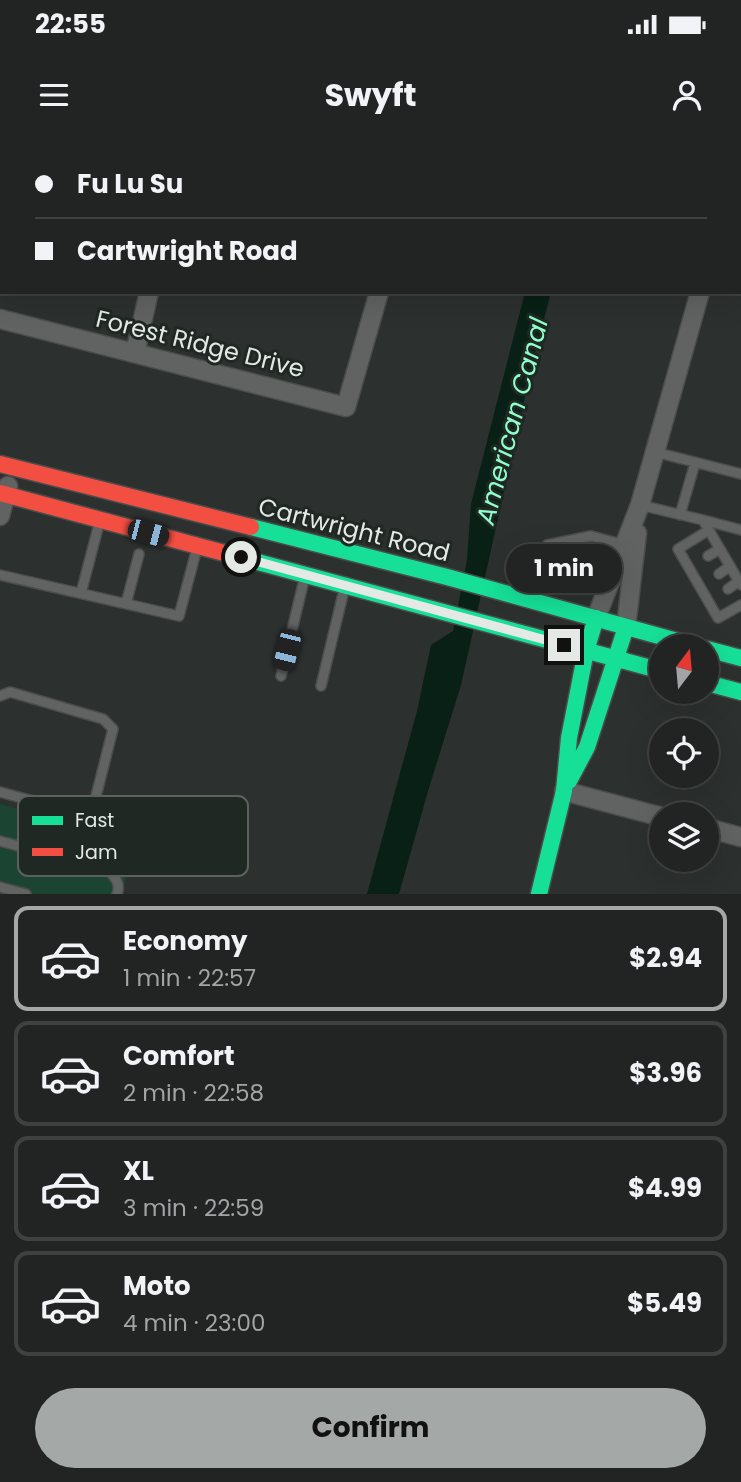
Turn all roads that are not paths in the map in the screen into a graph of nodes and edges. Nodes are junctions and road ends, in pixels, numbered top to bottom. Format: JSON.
{"nodes":[{"id":1,"x":149,"y":294,"type":"edge"},
{"id":2,"x":378,"y":294,"type":"edge"},
{"id":3,"x":698,"y":294,"type":"edge"},
{"id":4,"x":0,"y":319,"type":"edge"},
{"id":5,"x":135,"y":353,"type":"junction"},
{"id":6,"x":655,"y":452,"type":"junction"},
{"id":7,"x":695,"y":463,"type":"junction"},
{"id":8,"x":7,"y":466,"type":"edge"},
{"id":9,"x":741,"y":474,"type":"edge"},
{"id":10,"x":3,"y":494,"type":"edge"},
{"id":11,"x":640,"y":505,"type":"junction"},
{"id":12,"x":680,"y":515,"type":"junction"},
{"id":13,"x":0,"y":516,"type":"edge"},
{"id":14,"x":100,"y":520,"type":"junction"},
{"id":15,"x":703,"y":520,"type":"junction"},
{"id":16,"x":709,"y":530,"type":"junction"},
{"id":17,"x":741,"y":530,"type":"edge"},
{"id":18,"x":625,"y":545,"type":"junction"},
{"id":19,"x":197,"y":546,"type":"junction"},
{"id":20,"x":720,"y":548,"type":"junction"},
{"id":21,"x":139,"y":554,"type":"dead end"},
{"id":22,"x":708,"y":556,"type":"dead end"},
{"id":23,"x":730,"y":566,"type":"junction"},
{"id":24,"x":719,"y":574,"type":"dead end"},
{"id":25,"x":0,"y":575,"type":"edge"},
{"id":26,"x":306,"y":575,"type":"junction"},
{"id":27,"x":740,"y":583,"type":"edge"},
{"id":28,"x":345,"y":585,"type":"junction"},
{"id":29,"x":727,"y":589,"type":"dead end"},
{"id":30,"x":81,"y":593,"type":"junction"},
{"id":31,"x":531,"y":600,"type":"junction"},
{"id":32,"x":126,"y":604,"type":"junction"},
{"id":33,"x":741,"y":606,"type":"edge"},
{"id":34,"x":596,"y":618,"type":"junction"},
{"id":35,"x":626,"y":627,"type":"junction"},
{"id":36,"x":651,"y":634,"type":"edge"},
{"id":37,"x":586,"y":651,"type":"junction"},
{"id":38,"x":719,"y":652,"type":"edge"},
{"id":39,"x":741,"y":658,"type":"edge"},
{"id":40,"x":617,"y":659,"type":"junction"},
{"id":41,"x":649,"y":668,"type":"edge"},
{"id":42,"x":281,"y":676,"type":"dead end"},
{"id":43,"x":321,"y":686,"type":"dead end"},
{"id":44,"x":719,"y":686,"type":"edge"},
{"id":45,"x":741,"y":692,"type":"edge"},
{"id":46,"x":0,"y":696,"type":"edge"},
{"id":47,"x":564,"y":791,"type":"junction"},
{"id":48,"x":0,"y":792,"type":"edge"},
{"id":49,"x":96,"y":796,"type":"edge"},
{"id":50,"x":18,"y":797,"type":"edge"},
{"id":51,"x":649,"y":814,"type":"edge"},
{"id":52,"x":719,"y":831,"type":"edge"},
{"id":53,"x":741,"y":837,"type":"edge"},
{"id":54,"x":0,"y":841,"type":"edge"},
{"id":55,"x":18,"y":846,"type":"edge"},
{"id":56,"x":114,"y":876,"type":"edge"},
{"id":57,"x":0,"y":887,"type":"edge"},
{"id":58,"x":26,"y":894,"type":"edge"},
{"id":59,"x":117,"y":894,"type":"edge"},
{"id":60,"x":539,"y":894,"type":"edge"}],
"edges":[{"from":1,"to":5,"type":"street"},
{"from":2,"to":5,"type":"street","name":"Forest Ridge Drive"},
{"from":3,"to":6,"type":"street"},
{"from":4,"to":5,"type":"street","name":"Forest Ridge Drive"},
{"from":6,"to":7,"type":"lane"},
{"from":6,"to":11,"type":"street"},
{"from":7,"to":9,"type":"lane"},
{"from":7,"to":12,"type":"lane"},
{"from":8,"to":10,"type":"street"},
{"from":8,"to":31,"type":"main road","name":"Cartwright Road"},
{"from":10,"to":13,"type":"street"},
{"from":10,"to":14,"type":"main road"},
{"from":11,"to":12,"type":"lane"},
{"from":11,"to":18,"type":"street"},
{"from":11,"to":35,"type":"street"},
{"from":12,"to":15,"type":"lane"},
{"from":14,"to":19,"type":"main road"},
{"from":14,"to":30,"type":"lane"},
{"from":15,"to":16,"type":"lane"},
{"from":15,"to":17,"type":"lane"},
{"from":16,"to":20,"type":"lane"},
{"from":16,"to":33,"type":"lane"},
{"from":18,"to":31,"type":"lane"},
{"from":18,"to":34,"type":"street"},
{"from":19,"to":26,"type":"main road"},
{"from":19,"to":32,"type":"lane"},
{"from":20,"to":22,"type":"lane"},
{"from":20,"to":23,"type":"lane"},
{"from":21,"to":32,"type":"lane"},
{"from":23,"to":24,"type":"lane"},
{"from":23,"to":27,"type":"lane"},
{"from":25,"to":30,"type":"lane"},
{"from":26,"to":28,"type":"main road"},
{"from":26,"to":42,"type":"lane"},
{"from":27,"to":29,"type":"lane"},
{"from":28,"to":37,"type":"main road"},
{"from":28,"to":43,"type":"lane"},
{"from":30,"to":32,"type":"lane"},
{"from":31,"to":34,"type":"main road","name":"Cartwright Road"},
{"from":34,"to":35,"type":"main road","name":"Cartwright Road"},
{"from":34,"to":37,"type":"main road"},
{"from":35,"to":36,"type":"main road","name":"Cartwright Road"},
{"from":35,"to":40,"type":"main road"},
{"from":37,"to":40,"type":"main road"},
{"from":37,"to":47,"type":"main road"},
{"from":38,"to":39,"type":"main road"},
{"from":40,"to":41,"type":"main road"},
{"from":40,"to":47,"type":"main road"},
{"from":44,"to":45,"type":"main road"},
{"from":46,"to":49,"type":"lane"},
{"from":47,"to":51,"type":"street"},
{"from":47,"to":60,"type":"main road"},
{"from":48,"to":50,"type":"lane"},
{"from":52,"to":53,"type":"street"},
{"from":54,"to":55,"type":"lane"},
{"from":56,"to":59,"type":"lane"},
{"from":57,"to":58,"type":"lane"}]}
